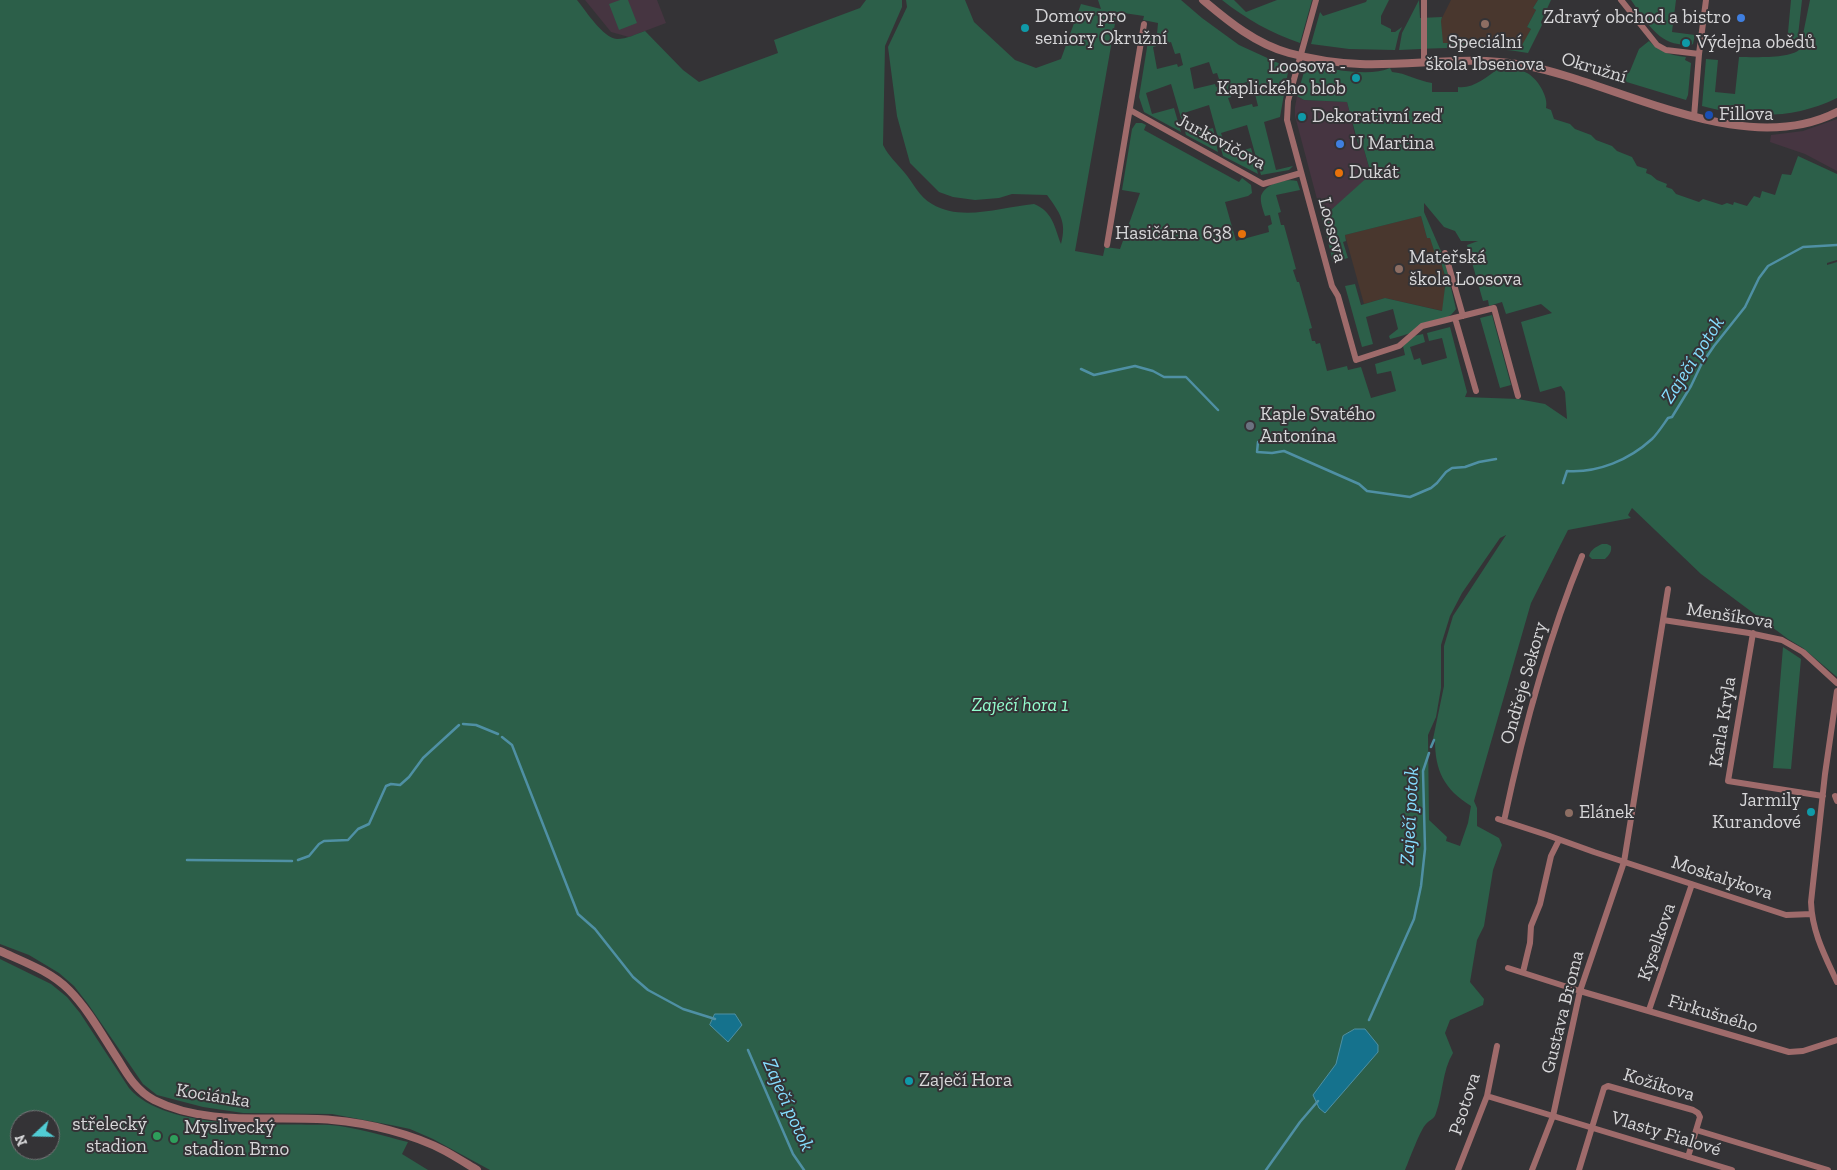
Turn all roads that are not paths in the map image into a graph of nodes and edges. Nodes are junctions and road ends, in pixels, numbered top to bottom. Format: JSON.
{"nodes":[{"id":1,"x":1203,"y":0,"type":"edge"},
{"id":2,"x":1316,"y":0,"type":"edge"},
{"id":3,"x":1424,"y":0,"type":"edge"},
{"id":4,"x":1621,"y":0,"type":"edge"},
{"id":5,"x":1706,"y":0,"type":"edge"},
{"id":6,"x":1144,"y":24,"type":"dead end"},
{"id":7,"x":1699,"y":54,"type":"junction"},
{"id":8,"x":1300,"y":56,"type":"junction"},
{"id":9,"x":1424,"y":61,"type":"junction"},
{"id":10,"x":1130,"y":110,"type":"junction"},
{"id":11,"x":1837,"y":112,"type":"edge"},
{"id":12,"x":1694,"y":117,"type":"junction"},
{"id":13,"x":1301,"y":173,"type":"junction"},
{"id":14,"x":1107,"y":245,"type":"dead end"},
{"id":15,"x":1445,"y":253,"type":"dead end"},
{"id":16,"x":1463,"y":316,"type":"junction"},
{"id":17,"x":1455,"y":318,"type":"junction"},
{"id":18,"x":1476,"y":391,"type":"dead end"},
{"id":19,"x":1518,"y":396,"type":"dead end"},
{"id":20,"x":1582,"y":556,"type":"dead end"},
{"id":21,"x":1668,"y":589,"type":"dead end"},
{"id":22,"x":1663,"y":620,"type":"junction"},
{"id":23,"x":1752,"y":633,"type":"junction"},
{"id":24,"x":1837,"y":683,"type":"edge"},
{"id":25,"x":1837,"y":691,"type":"edge"},
{"id":26,"x":1823,"y":796,"type":"junction"},
{"id":27,"x":1559,"y":840,"type":"junction"},
{"id":28,"x":1624,"y":862,"type":"junction"},
{"id":29,"x":1692,"y":884,"type":"junction"},
{"id":30,"x":1812,"y":914,"type":"junction"},
{"id":31,"x":0,"y":951,"type":"edge"},
{"id":32,"x":1508,"y":968,"type":"dead end"},
{"id":33,"x":1523,"y":972,"type":"junction"},
{"id":34,"x":1837,"y":982,"type":"edge"},
{"id":35,"x":1580,"y":991,"type":"junction"},
{"id":36,"x":1649,"y":1010,"type":"junction"},
{"id":37,"x":1837,"y":1040,"type":"edge"},
{"id":38,"x":1497,"y":1046,"type":"dead end"},
{"id":39,"x":1487,"y":1096,"type":"junction"},
{"id":40,"x":1553,"y":1116,"type":"junction"},
{"id":41,"x":1592,"y":1128,"type":"junction"},
{"id":42,"x":1696,"y":1130,"type":"junction"},
{"id":43,"x":1688,"y":1157,"type":"junction"},
{"id":44,"x":477,"y":1170,"type":"edge"},
{"id":45,"x":1458,"y":1170,"type":"edge"},
{"id":46,"x":1532,"y":1170,"type":"edge"},
{"id":47,"x":1579,"y":1170,"type":"edge"},
{"id":48,"x":1732,"y":1170,"type":"edge"},
{"id":49,"x":1828,"y":1170,"type":"edge"}],
"edges":[{"from":1,"to":8,"type":"street","name":"Okružní"},
{"from":2,"to":8,"type":"street","name":"Loosova"},
{"from":3,"to":9,"type":"street"},
{"from":4,"to":7,"type":"street"},
{"from":5,"to":7,"type":"street"},
{"from":6,"to":10,"type":"street"},
{"from":7,"to":12,"type":"street"},
{"from":8,"to":9,"type":"street","name":"Okružní"},
{"from":8,"to":13,"type":"street","name":"Loosova"},
{"from":9,"to":12,"type":"street","name":"Okružní"},
{"from":10,"to":13,"type":"street","name":"Jurkovičova"},
{"from":10,"to":14,"type":"street"},
{"from":11,"to":12,"type":"street","name":"Okružní"},
{"from":13,"to":17,"type":"street","name":"Loosova"},
{"from":15,"to":16,"type":"street"},
{"from":16,"to":17,"type":"street","name":"Loosova"},
{"from":16,"to":19,"type":"street","name":"Loosova"},
{"from":17,"to":18,"type":"street"},
{"from":20,"to":27,"type":"street","name":"Ondřeje Sekory"},
{"from":21,"to":22,"type":"street","name":"Gustava Broma"},
{"from":22,"to":23,"type":"street","name":"Menšíkova"},
{"from":22,"to":28,"type":"street","name":"Gustava Broma"},
{"from":23,"to":24,"type":"street","name":"Menšíkova"},
{"from":23,"to":26,"type":"street","name":"Karla Kryla"},
{"from":25,"to":26,"type":"street"},
{"from":26,"to":30,"type":"street"},
{"from":27,"to":28,"type":"street"},
{"from":27,"to":33,"type":"street"},
{"from":28,"to":29,"type":"street","name":"Moskalykova"},
{"from":28,"to":35,"type":"street","name":"Gustava Broma"},
{"from":29,"to":30,"type":"street","name":"Moskalykova"},
{"from":29,"to":36,"type":"street","name":"Kyselkova"},
{"from":30,"to":34,"type":"street"},
{"from":31,"to":44,"type":"street","name":"Kociánka"},
{"from":32,"to":33,"type":"street"},
{"from":33,"to":35,"type":"street"},
{"from":35,"to":36,"type":"street","name":"Firkušného"},
{"from":35,"to":40,"type":"street","name":"Gustava Broma"},
{"from":36,"to":37,"type":"street","name":"Firkušného"},
{"from":38,"to":39,"type":"street","name":"Psotova"},
{"from":39,"to":40,"type":"street","name":"Vlasty Fialové"},
{"from":39,"to":45,"type":"street","name":"Psotova"},
{"from":40,"to":41,"type":"street","name":"Vlasty Fialové"},
{"from":40,"to":46,"type":"street","name":"Gustava Broma"},
{"from":41,"to":42,"type":"street","name":"Kožíkova"},
{"from":41,"to":43,"type":"street","name":"Vlasty Fialové"},
{"from":41,"to":47,"type":"street","name":"Vlasty Fialové"},
{"from":42,"to":43,"type":"street","name":"Kožíkova"},
{"from":42,"to":49,"type":"street","name":"Kožíkova"},
{"from":43,"to":48,"type":"street","name":"Vlasty Fialové"}]}
